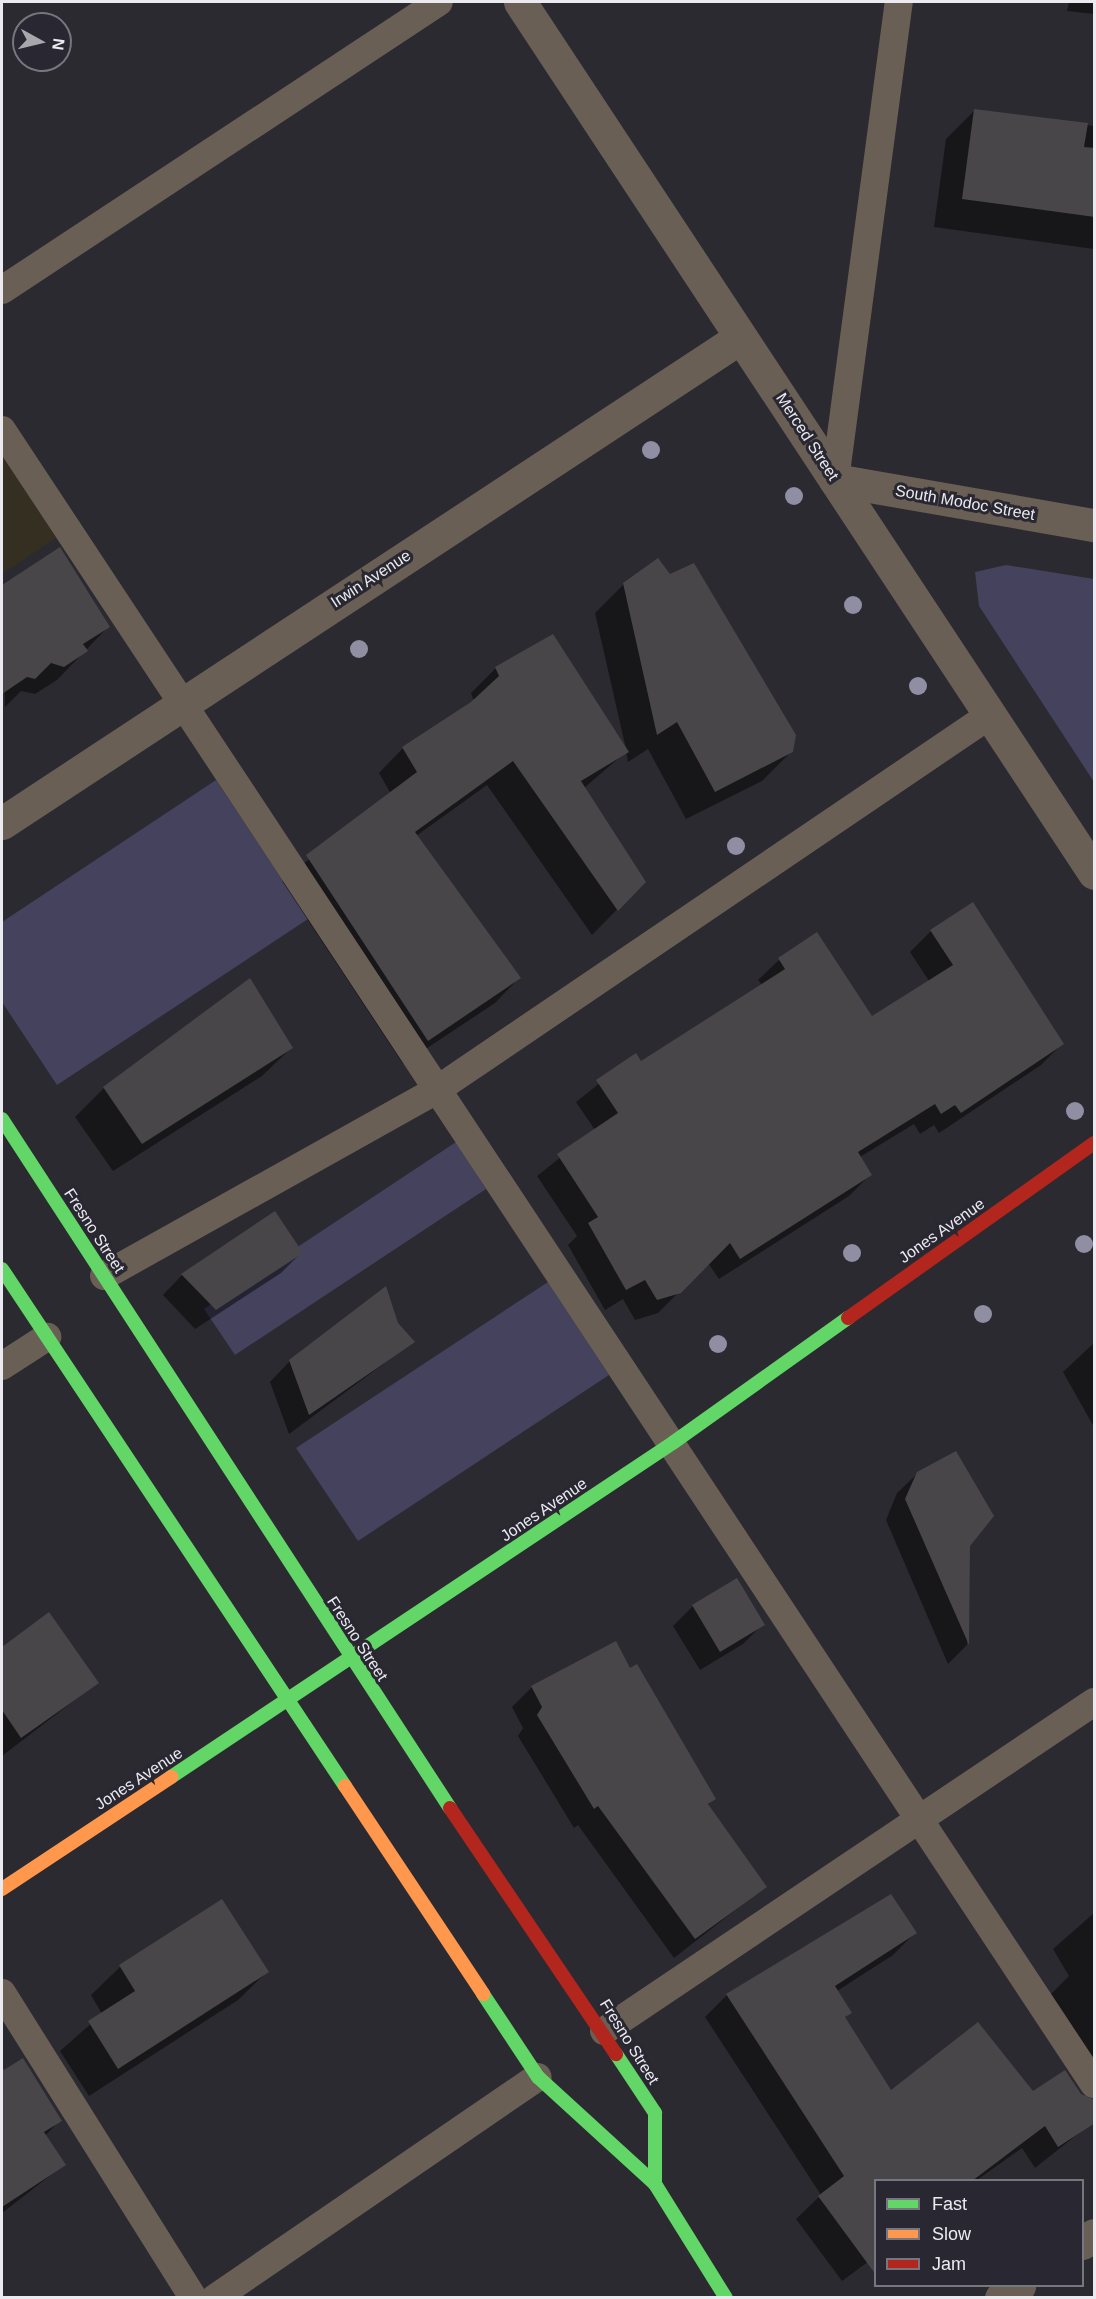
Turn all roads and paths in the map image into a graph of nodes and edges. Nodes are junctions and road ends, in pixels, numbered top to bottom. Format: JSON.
{"nodes":[{"id":1,"x":439,"y":2,"type":"edge"},
{"id":2,"x":520,"y":2,"type":"edge"},
{"id":3,"x":899,"y":2,"type":"edge"},
{"id":4,"x":2,"y":290,"type":"edge"},
{"id":5,"x":741,"y":337,"type":"junction"},
{"id":6,"x":2,"y":430,"type":"edge"},
{"id":7,"x":835,"y":480,"type":"junction"},
{"id":8,"x":1095,"y":525,"type":"edge"},
{"id":9,"x":182,"y":702,"type":"junction"},
{"id":10,"x":990,"y":715,"type":"junction"},
{"id":11,"x":2,"y":823,"type":"edge"},
{"id":12,"x":1095,"y":873,"type":"edge"},
{"id":13,"x":438,"y":1089,"type":"junction"},
{"id":14,"x":2,"y":1119,"type":"edge"},
{"id":15,"x":1095,"y":1143,"type":"edge"},
{"id":16,"x":2,"y":1269,"type":"edge"},
{"id":17,"x":104,"y":1276,"type":"junction"},
{"id":18,"x":47,"y":1337,"type":"junction"},
{"id":19,"x":2,"y":1366,"type":"edge"},
{"id":20,"x":674,"y":1442,"type":"junction"},
{"id":21,"x":351,"y":1661,"type":"junction"},
{"id":22,"x":288,"y":1701,"type":"junction"},
{"id":23,"x":1095,"y":1702,"type":"edge"},
{"id":24,"x":920,"y":1821,"type":"junction"},
{"id":25,"x":2,"y":1889,"type":"edge"},
{"id":26,"x":2,"y":1993,"type":"edge"},
{"id":27,"x":604,"y":2031,"type":"junction"},
{"id":28,"x":538,"y":2077,"type":"junction"},
{"id":29,"x":1095,"y":2084,"type":"edge"},
{"id":30,"x":655,"y":2184,"type":"junction"},
{"id":31,"x":1018,"y":2287,"type":"edge"},
{"id":32,"x":193,"y":2298,"type":"edge"},
{"id":33,"x":215,"y":2298,"type":"edge"},
{"id":34,"x":726,"y":2298,"type":"edge"},
{"id":35,"x":1001,"y":2298,"type":"edge"}],
"edges":[{"from":1,"to":4,"type":"lane"},
{"from":2,"to":5,"type":"street","name":"Merced Street"},
{"from":3,"to":7,"type":"lane"},
{"from":5,"to":7,"type":"street","name":"Merced Street"},
{"from":5,"to":9,"type":"street","name":"Irwin Avenue"},
{"from":6,"to":9,"type":"lane"},
{"from":7,"to":8,"type":"street","name":"South Modoc Street"},
{"from":7,"to":10,"type":"street","name":"Merced Street"},
{"from":9,"to":11,"type":"street","name":"Irwin Avenue"},
{"from":9,"to":13,"type":"lane"},
{"from":10,"to":12,"type":"street","name":"Merced Street"},
{"from":10,"to":13,"type":"lane"},
{"from":13,"to":17,"type":"lane"},
{"from":13,"to":20,"type":"lane"},
{"from":14,"to":17,"type":"main road","name":"Fresno Street"},
{"from":15,"to":20,"type":"main road","name":"Jones Avenue"},
{"from":16,"to":18,"type":"main road"},
{"from":17,"to":21,"type":"main road","name":"Fresno Street"},
{"from":18,"to":19,"type":"lane"},
{"from":18,"to":22,"type":"main road"},
{"from":20,"to":21,"type":"main road","name":"Jones Avenue"},
{"from":20,"to":24,"type":"lane"},
{"from":21,"to":22,"type":"main road","name":"Jones Avenue"},
{"from":21,"to":27,"type":"main road","name":"Fresno Street"},
{"from":22,"to":25,"type":"main road","name":"Jones Avenue"},
{"from":22,"to":28,"type":"main road"},
{"from":23,"to":24,"type":"lane"},
{"from":24,"to":27,"type":"lane"},
{"from":24,"to":29,"type":"lane"},
{"from":26,"to":32,"type":"lane"},
{"from":27,"to":30,"type":"main road","name":"Fresno Street"},
{"from":28,"to":30,"type":"main road"},
{"from":28,"to":33,"type":"lane"},
{"from":30,"to":34,"type":"main road"},
{"from":31,"to":35,"type":"street"}]}
